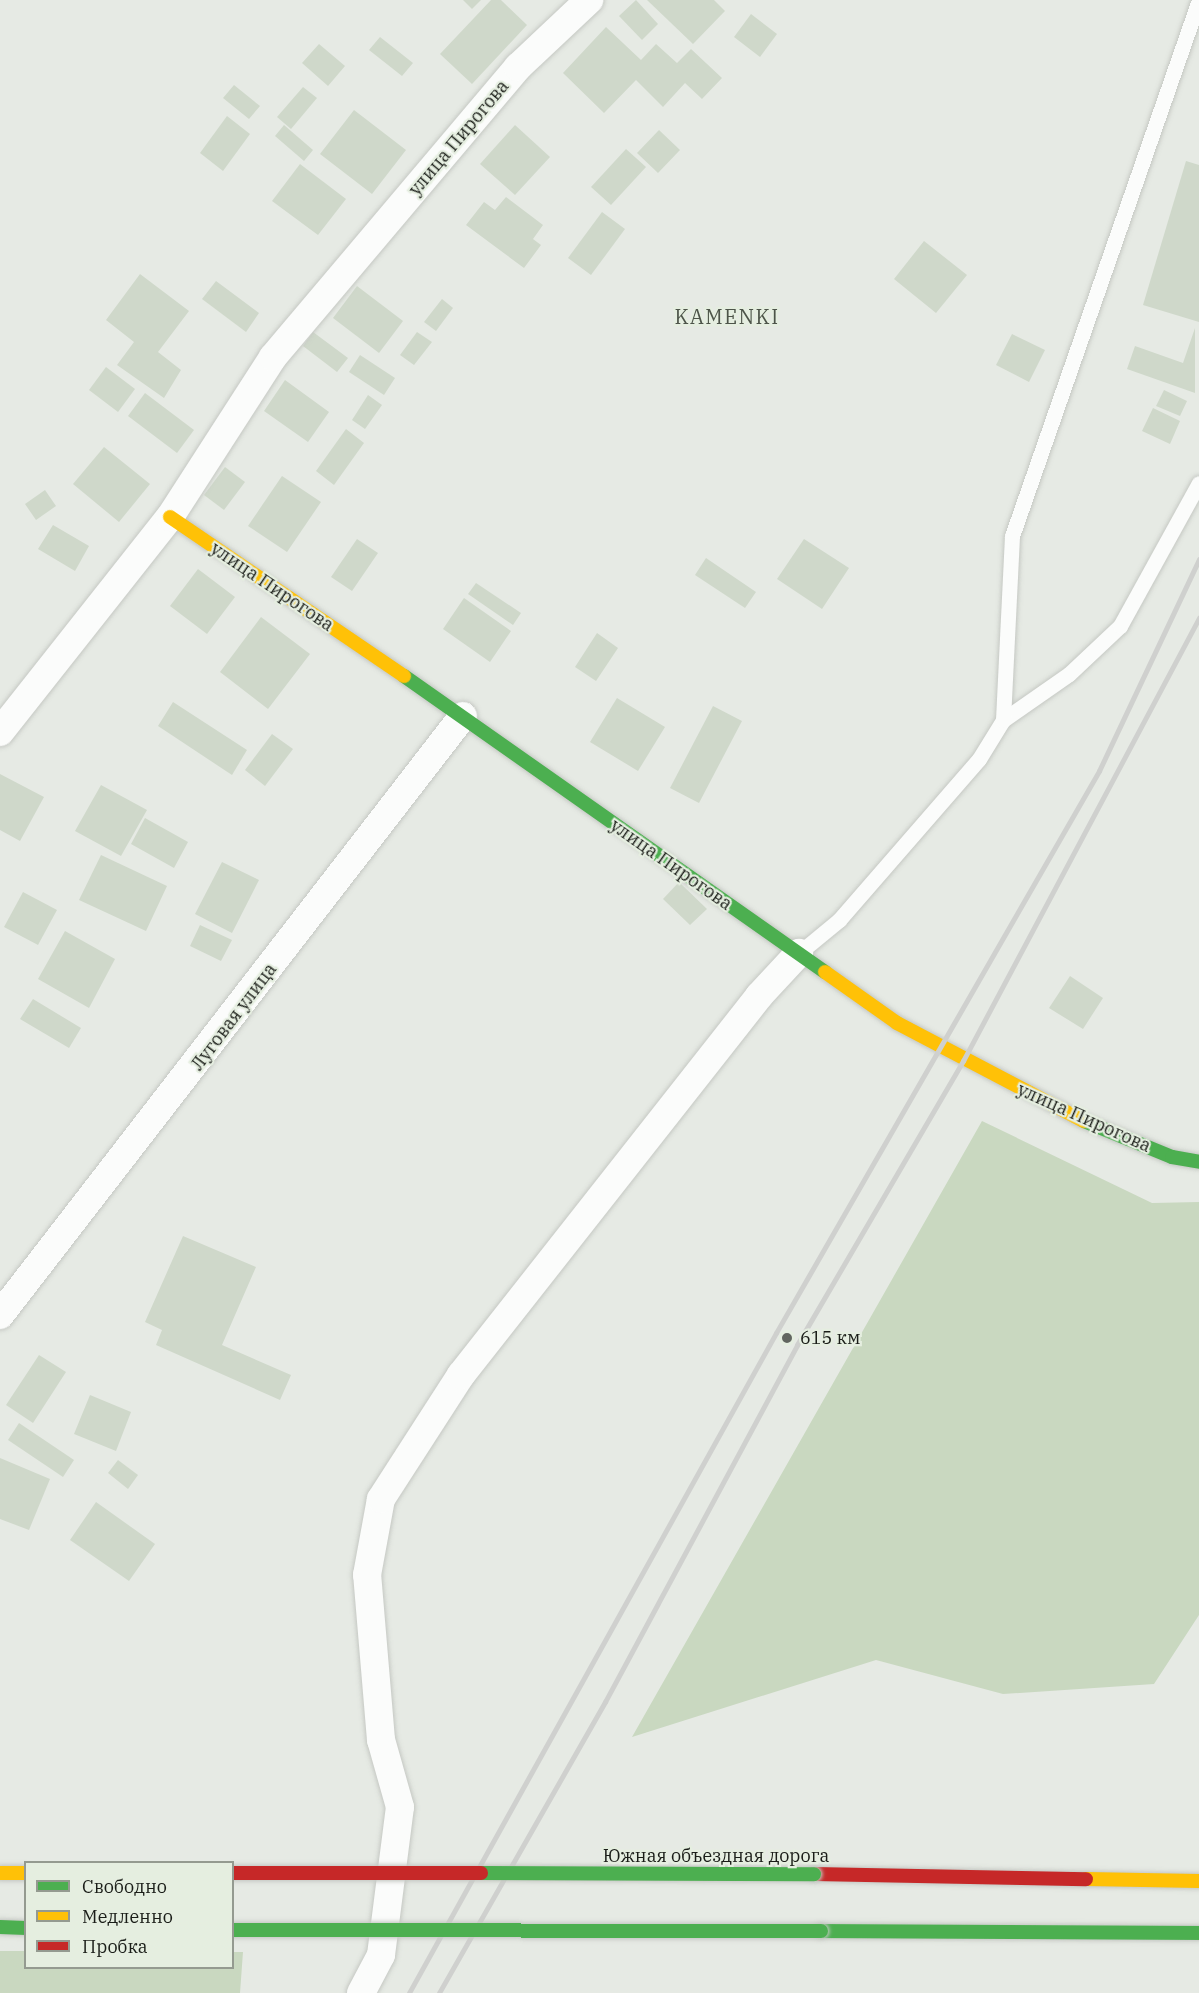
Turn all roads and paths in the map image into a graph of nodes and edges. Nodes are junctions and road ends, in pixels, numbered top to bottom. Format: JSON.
{"nodes":[{"id":1,"x":589,"y":0,"type":"edge"},
{"id":2,"x":1199,"y":0,"type":"edge"},
{"id":3,"x":1199,"y":483,"type":"edge"},
{"id":4,"x":170,"y":517,"type":"junction"},
{"id":5,"x":463,"y":716,"type":"junction"},
{"id":6,"x":1003,"y":720,"type":"junction"},
{"id":7,"x":0,"y":732,"type":"edge"},
{"id":8,"x":799,"y":953,"type":"junction"},
{"id":9,"x":1199,"y":1162,"type":"edge"},
{"id":10,"x":0,"y":1315,"type":"edge"},
{"id":11,"x":0,"y":1873,"type":"edge"},
{"id":12,"x":24,"y":1873,"type":"edge"},
{"id":13,"x":234,"y":1873,"type":"edge"},
{"id":14,"x":1199,"y":1881,"type":"edge"},
{"id":15,"x":0,"y":1927,"type":"edge"},
{"id":16,"x":24,"y":1928,"type":"edge"},
{"id":17,"x":234,"y":1930,"type":"edge"},
{"id":18,"x":1199,"y":1933,"type":"edge"},
{"id":19,"x":361,"y":1993,"type":"edge"}],
"edges":[{"from":1,"to":4,"type":"street","name":"улица Пирогова"},
{"from":2,"to":6,"type":"lane"},
{"from":3,"to":6,"type":"lane"},
{"from":4,"to":5,"type":"main road","name":"улица Пирогова"},
{"from":4,"to":7,"type":"street","name":"улица Пирогова"},
{"from":5,"to":8,"type":"main road","name":"улица Пирогова"},
{"from":5,"to":10,"type":"street","name":"Луговая улица"},
{"from":6,"to":8,"type":"lane"},
{"from":8,"to":9,"type":"main road","name":"улица Пирогова"},
{"from":8,"to":19,"type":"street"},
{"from":11,"to":12,"type":"main road"},
{"from":13,"to":14,"type":"main road","name":"Южная объездная дорога","bridge":true},
{"from":15,"to":16,"type":"main road"},
{"from":17,"to":18,"type":"main road","bridge":true}]}
